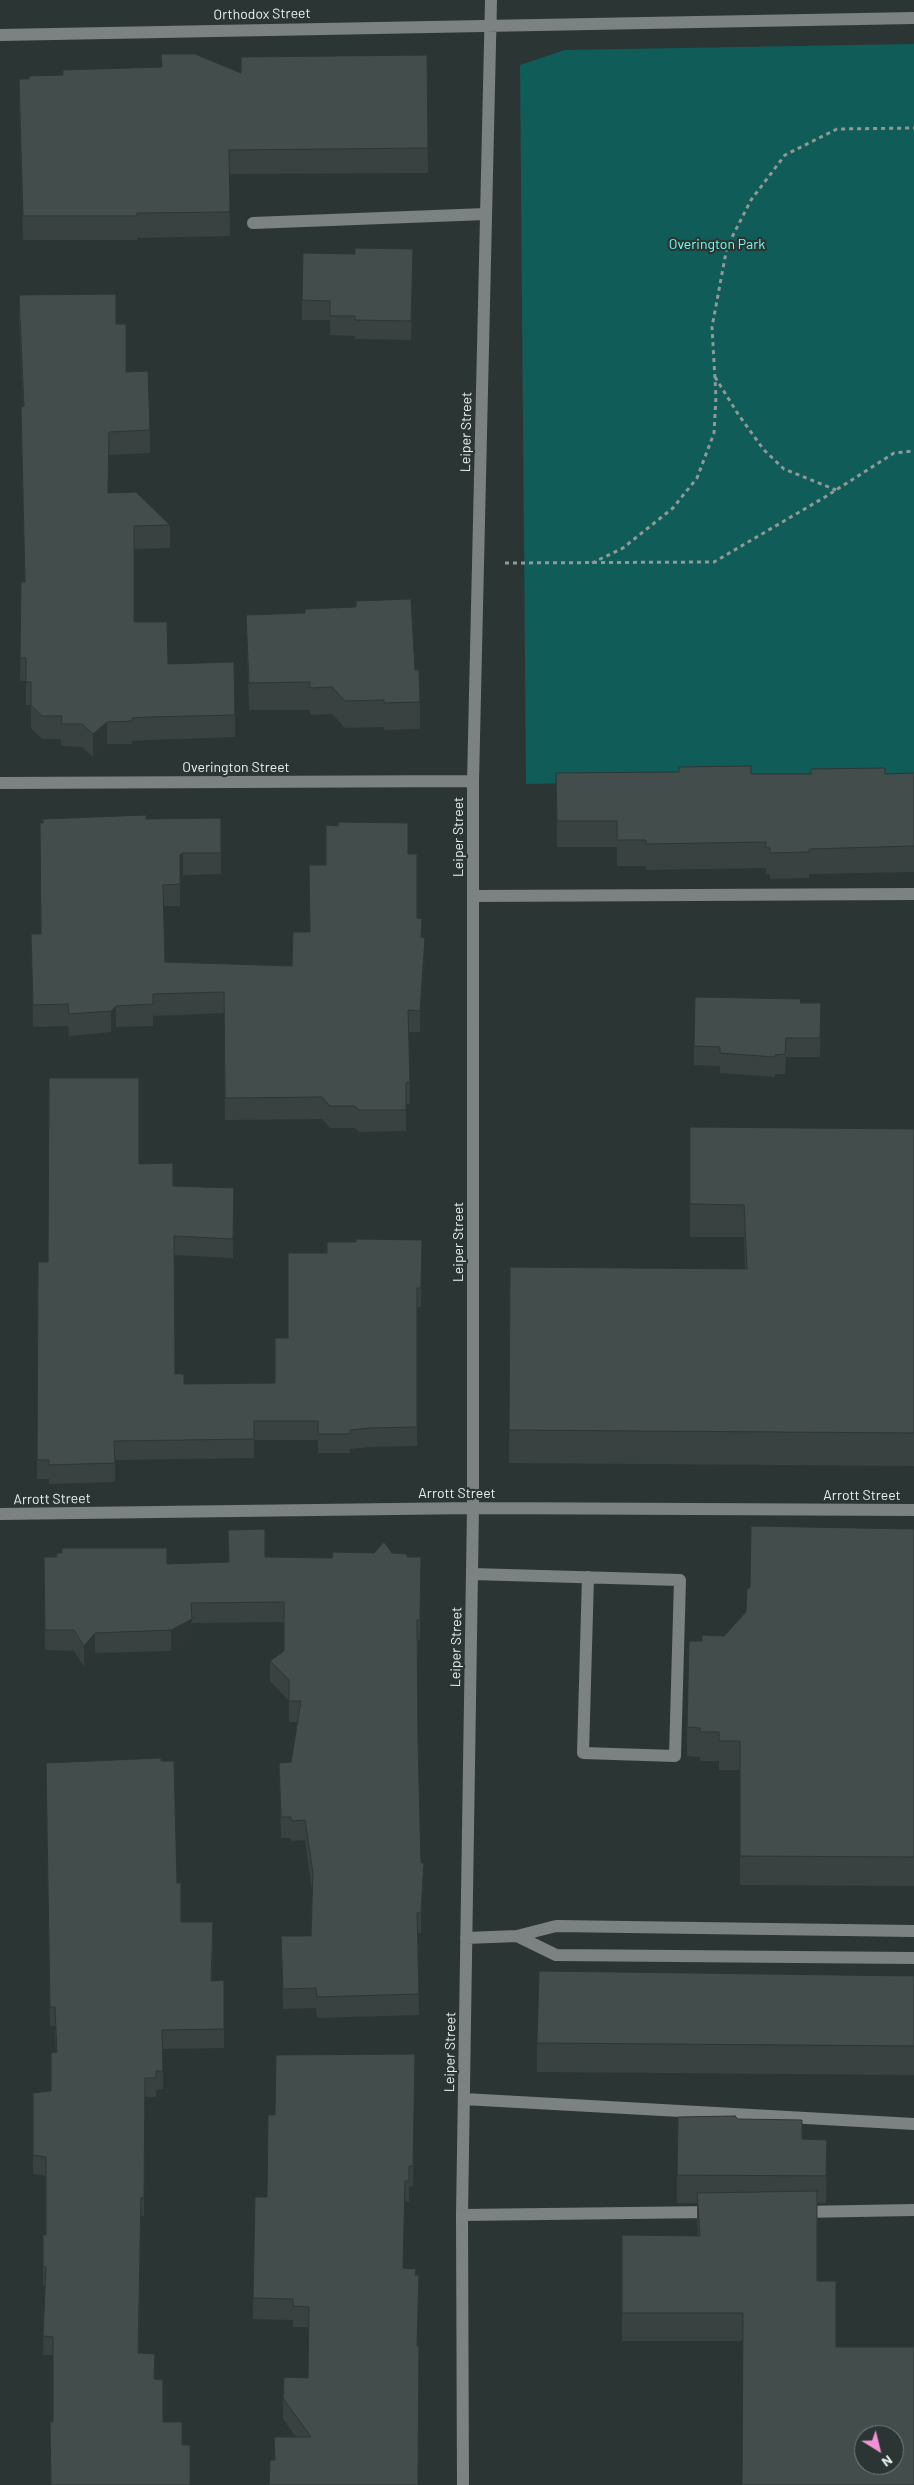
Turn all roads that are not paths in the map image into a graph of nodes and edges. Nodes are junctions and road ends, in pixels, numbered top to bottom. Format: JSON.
{"nodes":[{"id":1,"x":491,"y":0,"type":"edge"},
{"id":2,"x":914,"y":18,"type":"edge"},
{"id":3,"x":490,"y":24,"type":"junction"},
{"id":4,"x":0,"y":35,"type":"edge"},
{"id":5,"x":486,"y":214,"type":"junction"},
{"id":6,"x":252,"y":223,"type":"dead end"},
{"id":7,"x":473,"y":781,"type":"junction"},
{"id":8,"x":0,"y":783,"type":"edge"},
{"id":9,"x":914,"y":894,"type":"edge"},
{"id":10,"x":473,"y":896,"type":"junction"},
{"id":11,"x":473,"y":1508,"type":"junction"},
{"id":12,"x":914,"y":1510,"type":"edge"},
{"id":13,"x":0,"y":1514,"type":"edge"},
{"id":14,"x":472,"y":1574,"type":"junction"},
{"id":15,"x":588,"y":1577,"type":"junction"},
{"id":16,"x":914,"y":1931,"type":"edge"},
{"id":17,"x":518,"y":1936,"type":"junction"},
{"id":18,"x":466,"y":1938,"type":"junction"},
{"id":19,"x":914,"y":1958,"type":"edge"},
{"id":20,"x":464,"y":2098,"type":"junction"},
{"id":21,"x":914,"y":2124,"type":"edge"},
{"id":22,"x":914,"y":2210,"type":"edge"},
{"id":23,"x":728,"y":2212,"type":"edge"},
{"id":24,"x":786,"y":2212,"type":"edge"},
{"id":25,"x":462,"y":2215,"type":"junction"},
{"id":26,"x":463,"y":2485,"type":"edge"}],
"edges":[{"from":1,"to":3,"type":"street","name":"Leiper Street"},
{"from":2,"to":3,"type":"street","name":"Orthodox Street"},
{"from":3,"to":4,"type":"street","name":"Orthodox Street"},
{"from":3,"to":5,"type":"street","name":"Leiper Street"},
{"from":5,"to":6,"type":"street"},
{"from":5,"to":7,"type":"street","name":"Leiper Street"},
{"from":7,"to":8,"type":"street","name":"Overington Street"},
{"from":7,"to":10,"type":"street","name":"Leiper Street"},
{"from":9,"to":10,"type":"street"},
{"from":10,"to":11,"type":"street","name":"Leiper Street"},
{"from":11,"to":12,"type":"street","name":"Arrott Street"},
{"from":11,"to":13,"type":"street","name":"Arrott Street"},
{"from":11,"to":14,"type":"street","name":"Leiper Street"},
{"from":14,"to":15,"type":"street"},
{"from":14,"to":18,"type":"street","name":"Leiper Street"},
{"from":15,"to":15,"type":"street"},
{"from":16,"to":17,"type":"street"},
{"from":17,"to":18,"type":"street"},
{"from":17,"to":19,"type":"street"},
{"from":18,"to":20,"type":"street","name":"Leiper Street"},
{"from":20,"to":21,"type":"street"},
{"from":20,"to":25,"type":"street","name":"Leiper Street"},
{"from":22,"to":24,"type":"street"},
{"from":23,"to":25,"type":"street"},
{"from":25,"to":26,"type":"street","name":"Leiper Street"}]}
